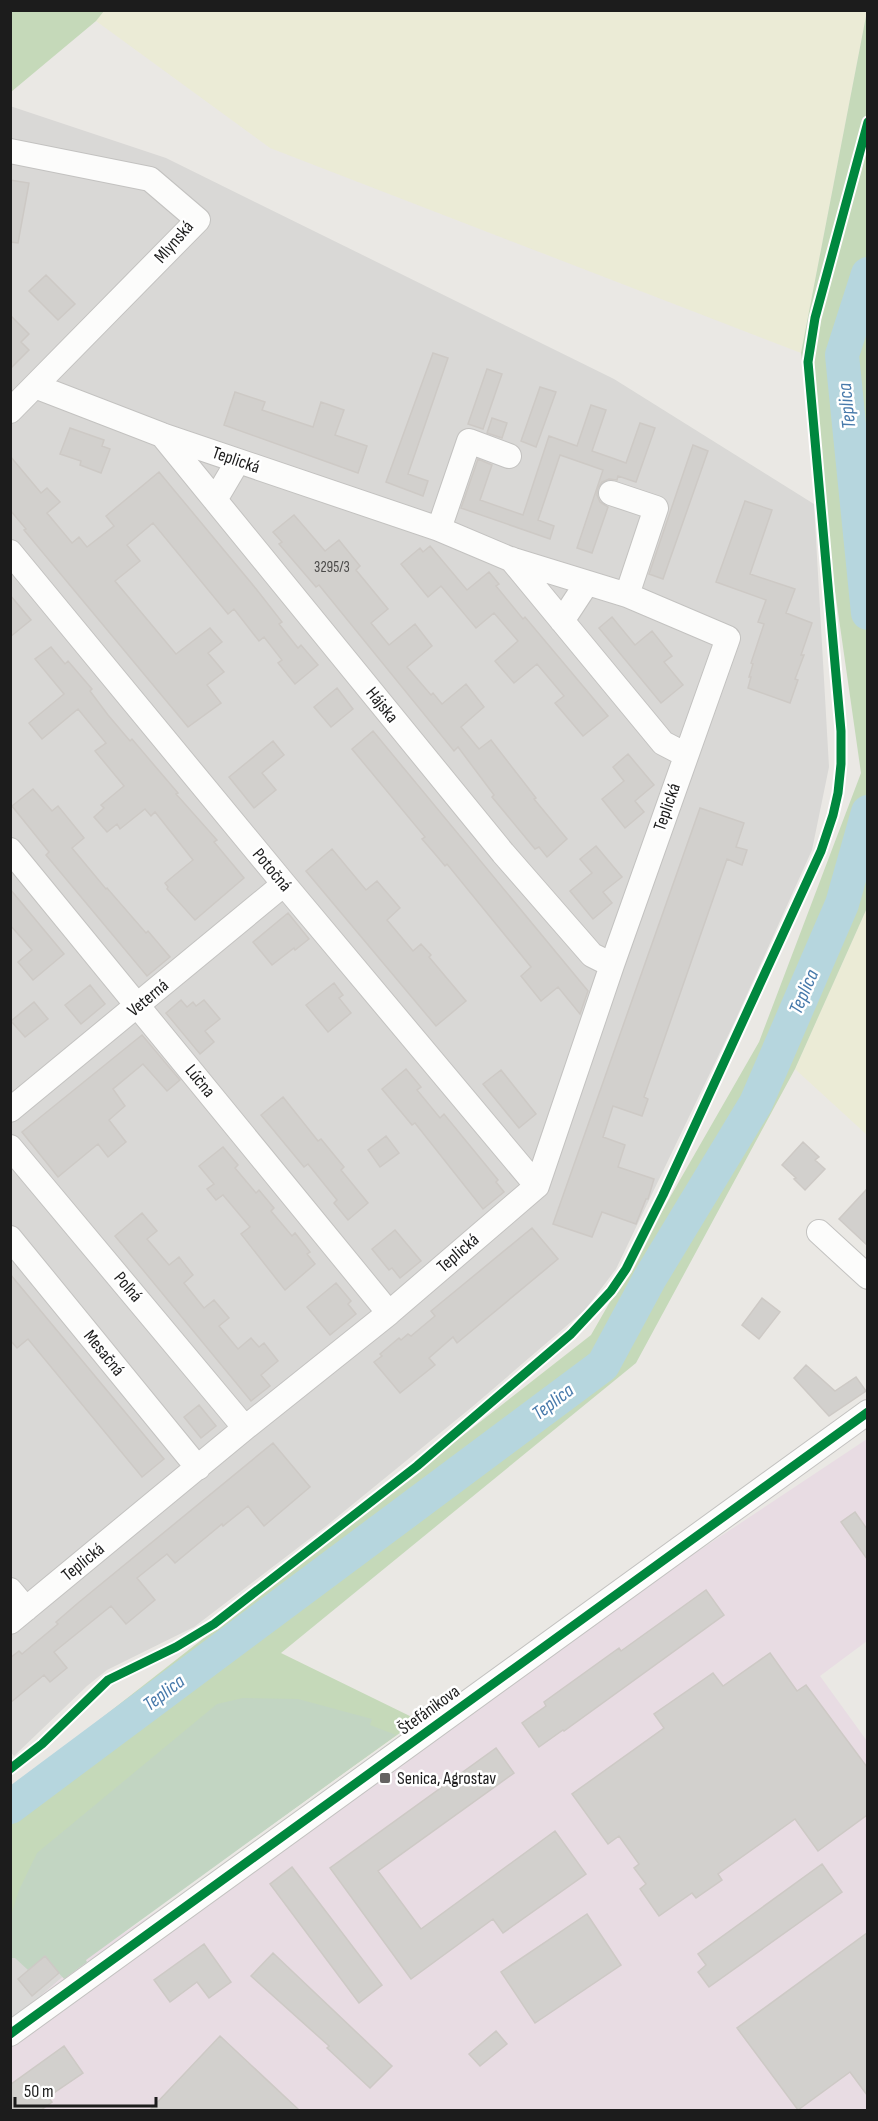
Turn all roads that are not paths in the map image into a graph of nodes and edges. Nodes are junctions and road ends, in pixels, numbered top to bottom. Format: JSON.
{"nodes":[{"id":1,"x":10,"y":151,"type":"edge"},
{"id":2,"x":35,"y":386,"type":"junction"},
{"id":3,"x":11,"y":410,"type":"edge"},
{"id":4,"x":162,"y":435,"type":"junction"},
{"id":5,"x":509,"y":456,"type":"dead end"},
{"id":6,"x":238,"y":461,"type":"junction"},
{"id":7,"x":610,"y":493,"type":"dead end"},
{"id":8,"x":215,"y":500,"type":"junction"},
{"id":9,"x":439,"y":529,"type":"junction"},
{"id":10,"x":10,"y":552,"type":"edge"},
{"id":11,"x":510,"y":559,"type":"junction"},
{"id":12,"x":587,"y":583,"type":"junction"},
{"id":13,"x":627,"y":596,"type":"junction"},
{"id":14,"x":562,"y":621,"type":"junction"},
{"id":15,"x":686,"y":755,"type":"junction"},
{"id":16,"x":10,"y":850,"type":"edge"},
{"id":17,"x":284,"y":884,"type":"junction"},
{"id":18,"x":612,"y":965,"type":"junction"},
{"id":19,"x":139,"y":1005,"type":"junction"},
{"id":20,"x":10,"y":1110,"type":"edge"},
{"id":21,"x":10,"y":1147,"type":"edge"},
{"id":22,"x":537,"y":1186,"type":"junction"},
{"id":23,"x":819,"y":1232,"type":"dead end"},
{"id":24,"x":10,"y":1238,"type":"edge"},
{"id":25,"x":867,"y":1277,"type":"edge"},
{"id":26,"x":389,"y":1313,"type":"junction"},
{"id":27,"x":867,"y":1412,"type":"edge"},
{"id":28,"x":245,"y":1428,"type":"junction"},
{"id":29,"x":198,"y":1467,"type":"junction"},
{"id":30,"x":10,"y":1590,"type":"edge"},
{"id":31,"x":18,"y":1615,"type":"edge"},
{"id":32,"x":10,"y":2034,"type":"edge"}],
"edges":[{"from":1,"to":2,"type":"street","name":"Mlynská"},
{"from":2,"to":3,"type":"street","name":"Mlynská"},
{"from":2,"to":4,"type":"street","name":"Teplická"},
{"from":4,"to":6,"type":"street","name":"Teplická"},
{"from":4,"to":8,"type":"street","name":"Hájska"},
{"from":5,"to":9,"type":"street"},
{"from":6,"to":8,"type":"street"},
{"from":6,"to":9,"type":"street","name":"Teplická"},
{"from":7,"to":13,"type":"street"},
{"from":8,"to":18,"type":"street","name":"Hájska"},
{"from":9,"to":11,"type":"street","name":"Teplická"},
{"from":10,"to":17,"type":"street","name":"Potočná"},
{"from":11,"to":12,"type":"street","name":"Teplická"},
{"from":11,"to":14,"type":"street","name":"Teplická"},
{"from":12,"to":13,"type":"street","name":"Teplická"},
{"from":12,"to":14,"type":"street"},
{"from":13,"to":15,"type":"street","name":"Teplická"},
{"from":14,"to":15,"type":"street","name":"Teplická"},
{"from":15,"to":18,"type":"street","name":"Teplická"},
{"from":16,"to":19,"type":"street","name":"Lúčna"},
{"from":17,"to":19,"type":"street","name":"Veterná"},
{"from":17,"to":22,"type":"street","name":"Potočná"},
{"from":18,"to":22,"type":"street","name":"Teplická"},
{"from":19,"to":20,"type":"street","name":"Veterná"},
{"from":19,"to":26,"type":"street","name":"Lúčna"},
{"from":21,"to":28,"type":"street","name":"Poľná"},
{"from":22,"to":26,"type":"street","name":"Teplická"},
{"from":23,"to":25,"type":"street"},
{"from":24,"to":29,"type":"street","name":"Mesačná"},
{"from":26,"to":28,"type":"street","name":"Teplická"},
{"from":27,"to":32,"type":"street","name":"Štefánikova"},
{"from":28,"to":29,"type":"street","name":"Teplická"},
{"from":29,"to":31,"type":"street","name":"Teplická"},
{"from":30,"to":31,"type":"street"}]}
